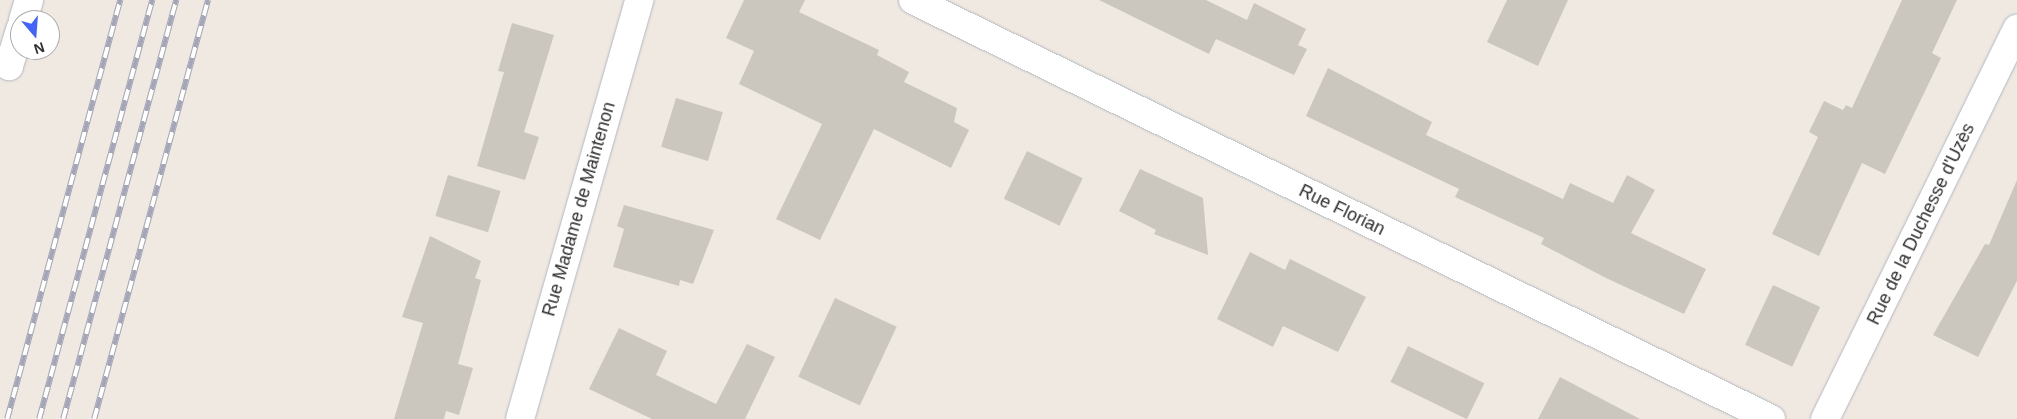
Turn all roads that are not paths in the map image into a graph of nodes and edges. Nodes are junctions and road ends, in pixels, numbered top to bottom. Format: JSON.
{"nodes":[{"id":1,"x":639,"y":0,"type":"edge"},
{"id":2,"x":912,"y":0,"type":"edge"},
{"id":3,"x":2017,"y":29,"type":"edge"},
{"id":4,"x":0,"y":60,"type":"edge"},
{"id":5,"x":11,"y":60,"type":"edge"},
{"id":6,"x":520,"y":419,"type":"edge"},
{"id":7,"x":1771,"y":419,"type":"edge"},
{"id":8,"x":1825,"y":419,"type":"edge"}],
"edges":[{"from":1,"to":6,"type":"street","name":"Rue Madame de Maintenon"},
{"from":2,"to":7,"type":"street","name":"Rue Florian"},
{"from":3,"to":8,"type":"street","name":"Rue de la Duchesse d'Uzès"},
{"from":4,"to":5,"type":"street"}]}
